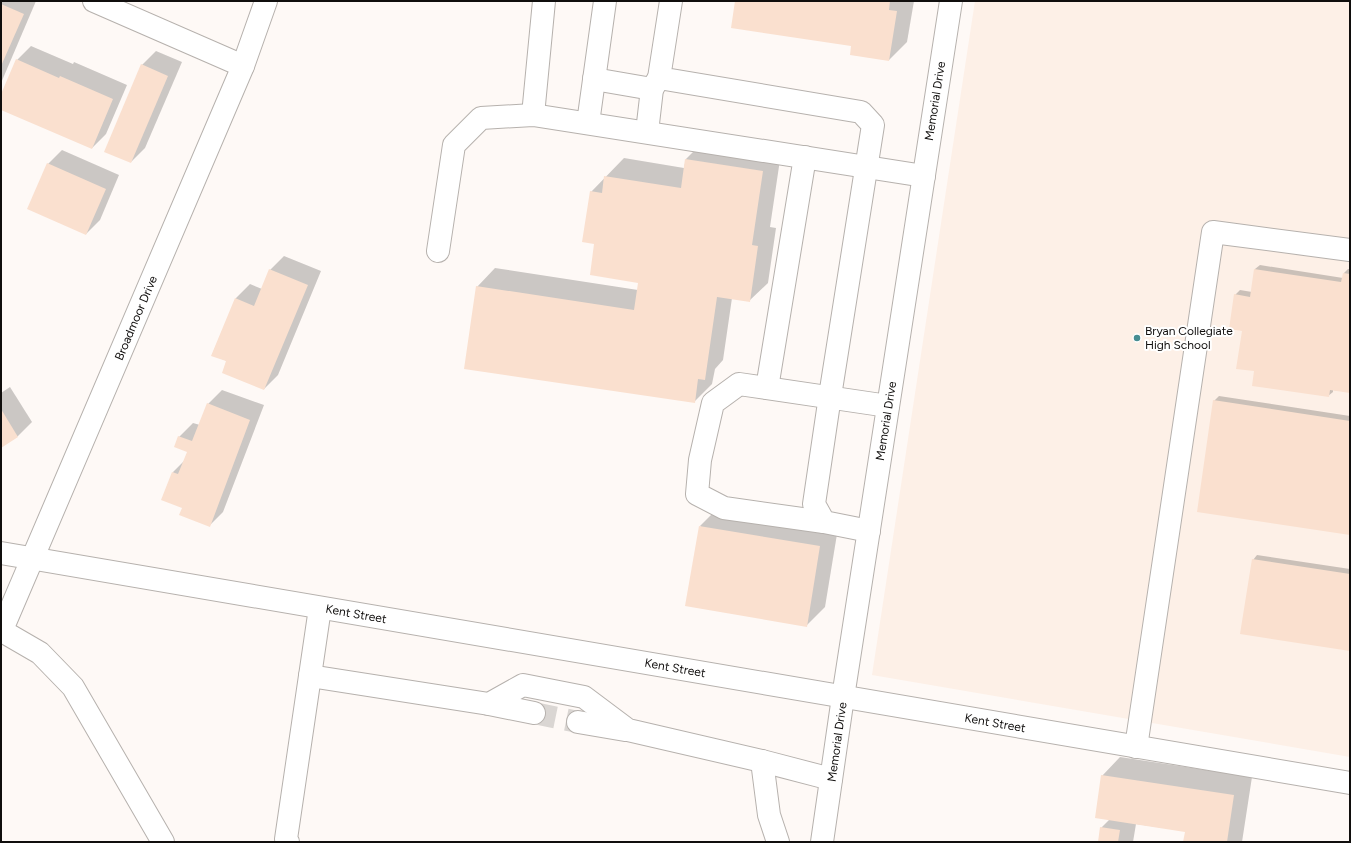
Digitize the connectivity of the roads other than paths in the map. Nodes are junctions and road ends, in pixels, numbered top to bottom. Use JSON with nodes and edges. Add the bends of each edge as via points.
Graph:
{"nodes":[{"id":1,"x":94,"y":1,"type":"edge"},
{"id":2,"x":266,"y":1,"type":"edge"},
{"id":3,"x":544,"y":1,"type":"edge"},
{"id":4,"x":605,"y":1,"type":"edge"},
{"id":5,"x":671,"y":1,"type":"edge"},
{"id":6,"x":951,"y":1,"type":"edge"},
{"id":7,"x":243,"y":66,"type":"junction"},
{"id":8,"x":594,"y":80,"type":"junction"},
{"id":9,"x":655,"y":84,"type":"junction"},
{"id":10,"x":533,"y":115,"type":"junction"},
{"id":11,"x":588,"y":123,"type":"junction"},
{"id":12,"x":647,"y":132,"type":"junction"},
{"id":13,"x":805,"y":157,"type":"junction"},
{"id":14,"x":867,"y":167,"type":"junction"},
{"id":15,"x":924,"y":176,"type":"junction"},
{"id":16,"x":1350,"y":250,"type":"edge"},
{"id":17,"x":438,"y":251,"type":"dead end"},
{"id":18,"x":767,"y":388,"type":"junction"},
{"id":19,"x":830,"y":396,"type":"junction"},
{"id":20,"x":888,"y":406,"type":"junction"},
{"id":21,"x":824,"y":522,"type":"junction"},
{"id":22,"x":869,"y":531,"type":"junction"},
{"id":23,"x":1,"y":553,"type":"edge"},
{"id":24,"x":33,"y":559,"type":"junction"},
{"id":25,"x":320,"y":608,"type":"junction"},
{"id":26,"x":1,"y":631,"type":"edge"},
{"id":27,"x":310,"y":676,"type":"junction"},
{"id":28,"x":843,"y":697,"type":"junction"},
{"id":29,"x":489,"y":704,"type":"junction"},
{"id":30,"x":534,"y":713,"type":"tunnel mouth"},
{"id":31,"x":578,"y":722,"type":"tunnel mouth"},
{"id":32,"x":628,"y":730,"type":"junction"},
{"id":33,"x":1136,"y":747,"type":"junction"},
{"id":34,"x":762,"y":761,"type":"junction"},
{"id":35,"x":831,"y":779,"type":"junction"},
{"id":36,"x":1350,"y":783,"type":"edge"},
{"id":37,"x":769,"y":815,"type":"junction"},
{"id":38,"x":163,"y":842,"type":"edge"},
{"id":39,"x":288,"y":842,"type":"edge"},
{"id":40,"x":760,"y":842,"type":"edge"},
{"id":41,"x":778,"y":842,"type":"edge"},
{"id":42,"x":822,"y":842,"type":"edge"}],
"edges":[{"from":1,"to":7,"type":"street"},
{"from":2,"to":7,"type":"street","name":"Broadmoor Drive"},
{"from":3,"to":10,"type":"street"},
{"from":4,"to":8,"type":"street"},
{"from":5,"to":9,"type":"street"},
{"from":6,"to":15,"type":"street","name":"Memorial Drive"},
{"from":7,"to":24,"type":"street","name":"Broadmoor Drive"},
{"from":8,"to":9,"type":"street"},
{"from":8,"to":11,"type":"street"},
{"from":9,"to":12,"type":"street"},
{"from":9,"to":14,"type":"street","via":[[862,112],[873,125]]},
{"from":10,"to":11,"type":"street"},
{"from":10,"to":17,"type":"street","via":[[481,118],[454,145]]},
{"from":11,"to":12,"type":"street"},
{"from":12,"to":13,"type":"street"},
{"from":13,"to":14,"type":"street"},
{"from":13,"to":18,"type":"street"},
{"from":14,"to":15,"type":"street"},
{"from":14,"to":19,"type":"street"},
{"from":15,"to":20,"type":"street","name":"Memorial Drive"},
{"from":16,"to":33,"type":"street","via":[[1213,232]]},
{"from":18,"to":19,"type":"street"},
{"from":18,"to":21,"type":"street","via":[[739,384],[713,403],[700,460],[697,494],[724,508]]},
{"from":19,"to":20,"type":"street"},
{"from":19,"to":21,"type":"street","via":[[814,504]]},
{"from":20,"to":22,"type":"street","name":"Memorial Drive"},
{"from":21,"to":22,"type":"street"},
{"from":22,"to":28,"type":"street","name":"Memorial Drive"},
{"from":23,"to":24,"type":"street","name":"Kent Street"},
{"from":24,"to":25,"type":"street","name":"Kent Street"},
{"from":24,"to":26,"type":"street","name":"Broadmoor Drive"},
{"from":25,"to":27,"type":"street"},
{"from":25,"to":28,"type":"street","name":"Kent Street"},
{"from":26,"to":38,"type":"street","via":[[40,653],[72,687]]},
{"from":27,"to":29,"type":"street"},
{"from":27,"to":39,"type":"street","via":[[286,839]]},
{"from":28,"to":33,"type":"street","name":"Kent Street"},
{"from":28,"to":35,"type":"street","name":"Memorial Drive"},
{"from":29,"to":30,"type":"street"},
{"from":29,"to":32,"type":"street","via":[[523,685],[584,697]]},
{"from":31,"to":32,"type":"street"},
{"from":32,"to":34,"type":"street"},
{"from":33,"to":36,"type":"street","name":"Kent Street"},
{"from":34,"to":35,"type":"street"},
{"from":34,"to":37,"type":"street"},
{"from":35,"to":42,"type":"street","name":"Memorial Drive"},
{"from":37,"to":40,"type":"street"},
{"from":37,"to":41,"type":"street"}]}
